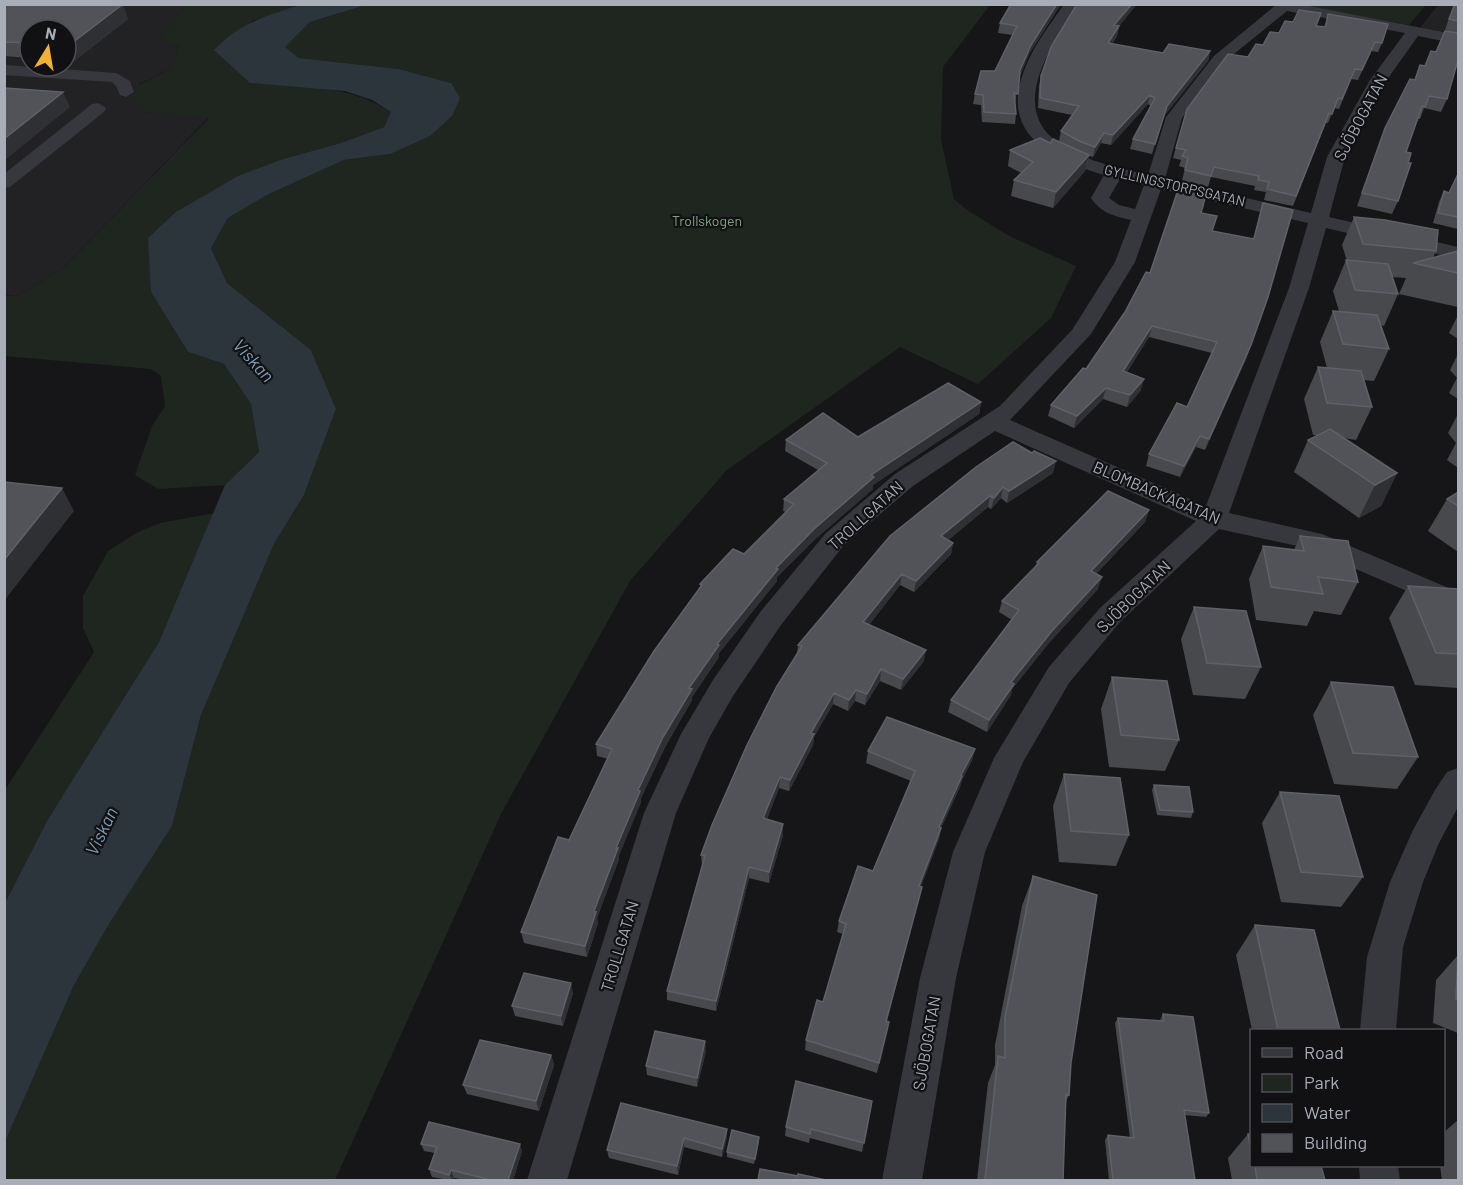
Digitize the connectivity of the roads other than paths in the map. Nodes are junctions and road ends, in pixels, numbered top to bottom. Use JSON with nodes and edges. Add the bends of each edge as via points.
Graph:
{"nodes":[{"id":1,"x":1071,"y":4,"type":"edge"},
{"id":2,"x":1414,"y":30,"type":"junction"},
{"id":3,"x":1458,"y":39,"type":"edge"},
{"id":4,"x":4,"y":70,"type":"edge"},
{"id":5,"x":126,"y":92,"type":"dead end"},
{"id":6,"x":98,"y":108,"type":"dead end"},
{"id":7,"x":1115,"y":172,"type":"junction"},
{"id":8,"x":1155,"y":180,"type":"junction"},
{"id":9,"x":4,"y":183,"type":"edge"},
{"id":10,"x":1141,"y":216,"type":"junction"},
{"id":11,"x":1318,"y":219,"type":"junction"},
{"id":12,"x":1458,"y":253,"type":"edge"},
{"id":13,"x":993,"y":421,"type":"junction"},
{"id":14,"x":1214,"y":519,"type":"junction"},
{"id":15,"x":1458,"y":603,"type":"edge"},
{"id":16,"x":1458,"y":782,"type":"edge"},
{"id":17,"x":1378,"y":1029,"type":"edge"},
{"id":18,"x":547,"y":1180,"type":"edge"},
{"id":19,"x":902,"y":1180,"type":"edge"}],
"edges":[{"from":1,"to":7,"type":"street","name":"GYLLINGSTORPSGATAN","via":[[1035,64],[1025,106],[1028,120],[1041,137],[1065,153]]},
{"from":2,"to":3,"type":"street"},
{"from":2,"to":8,"type":"street","name":"TROLLGATAN","via":[[1284,6],[1219,59],[1174,117]]},
{"from":2,"to":11,"type":"street","name":"SJÖBOGATAN","via":[[1378,80],[1336,157]]},
{"from":4,"to":5,"type":"street","via":[[116,78],[124,84]]},
{"from":6,"to":9,"type":"street"},
{"from":7,"to":8,"type":"street","name":"GYLLINGSTORPSGATAN"},
{"from":7,"to":10,"type":"street","via":[[1100,198],[1103,204]]},
{"from":8,"to":10,"type":"street","name":"TROLLGATAN"},
{"from":8,"to":11,"type":"street","name":"GYLLINGSTORPSGATAN"},
{"from":10,"to":13,"type":"street","name":"TROLLGATAN","via":[[1125,262],[1080,334],[1008,411]]},
{"from":11,"to":12,"type":"street","name":"GYLLINGSTORPSGATAN"},
{"from":11,"to":14,"type":"street","name":"SJÖBOGATAN","via":[[1299,288]]},
{"from":13,"to":14,"type":"street","name":"BLOMBACKAGATAN"},
{"from":13,"to":18,"type":"street","name":"TROLLGATAN","via":[[904,480],[835,539],[771,618],[723,688],[660,813]]},
{"from":14,"to":15,"type":"street","name":"BLOMBACKAGATAN","via":[[1313,540]]},
{"from":14,"to":19,"type":"street","name":"SJÖBOGATAN","via":[[1103,623],[1059,675],[1010,758],[969,852],[938,978]]},
{"from":16,"to":17,"type":"street","via":[[1406,882],[1386,949]]}]}
